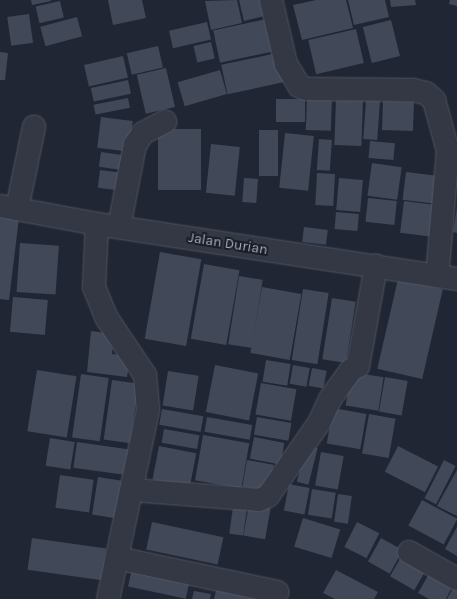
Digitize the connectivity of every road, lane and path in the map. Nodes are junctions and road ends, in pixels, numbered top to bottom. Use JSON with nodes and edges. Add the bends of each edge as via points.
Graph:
{"nodes":[{"id":1,"x":271,"y":0,"type":"edge"},
{"id":2,"x":165,"y":122,"type":"dead end"},
{"id":3,"x":34,"y":127,"type":"dead end"},
{"id":4,"x":9,"y":208,"type":"edge"},
{"id":5,"x":97,"y":224,"type":"junction"},
{"id":6,"x":119,"y":227,"type":"junction"},
{"id":7,"x":376,"y":266,"type":"junction"},
{"id":8,"x":447,"y":277,"type":"edge"},
{"id":9,"x":133,"y":490,"type":"junction"},
{"id":10,"x":409,"y":552,"type":"dead end"},
{"id":11,"x":117,"y":558,"type":"junction"},
{"id":12,"x":457,"y":579,"type":"edge"},
{"id":13,"x":277,"y":592,"type":"dead end"},
{"id":14,"x":108,"y":599,"type":"edge"}],
"edges":[{"from":1,"to":8,"type":"street","via":[[286,64],[299,86],[307,89],[413,90],[426,93],[434,100],[448,151]]},
{"from":2,"to":6,"type":"street","via":[[143,133],[135,145]]},
{"from":3,"to":4,"type":"street"},
{"from":4,"to":5,"type":"street","name":"Jalan Durian"},
{"from":5,"to":6,"type":"street","name":"Jalan Durian"},
{"from":5,"to":9,"type":"street","via":[[94,287],[98,300],[113,330],[144,375],[148,410]]},
{"from":6,"to":7,"type":"street","name":"Jalan Durian"},
{"from":7,"to":8,"type":"street","name":"Jalan Durian"},
{"from":7,"to":9,"type":"street","via":[[358,366],[350,370],[330,399],[319,423],[268,496],[259,500]]},
{"from":9,"to":11,"type":"street"},
{"from":10,"to":12,"type":"street"},
{"from":11,"to":13,"type":"street"},
{"from":11,"to":14,"type":"street"}]}
